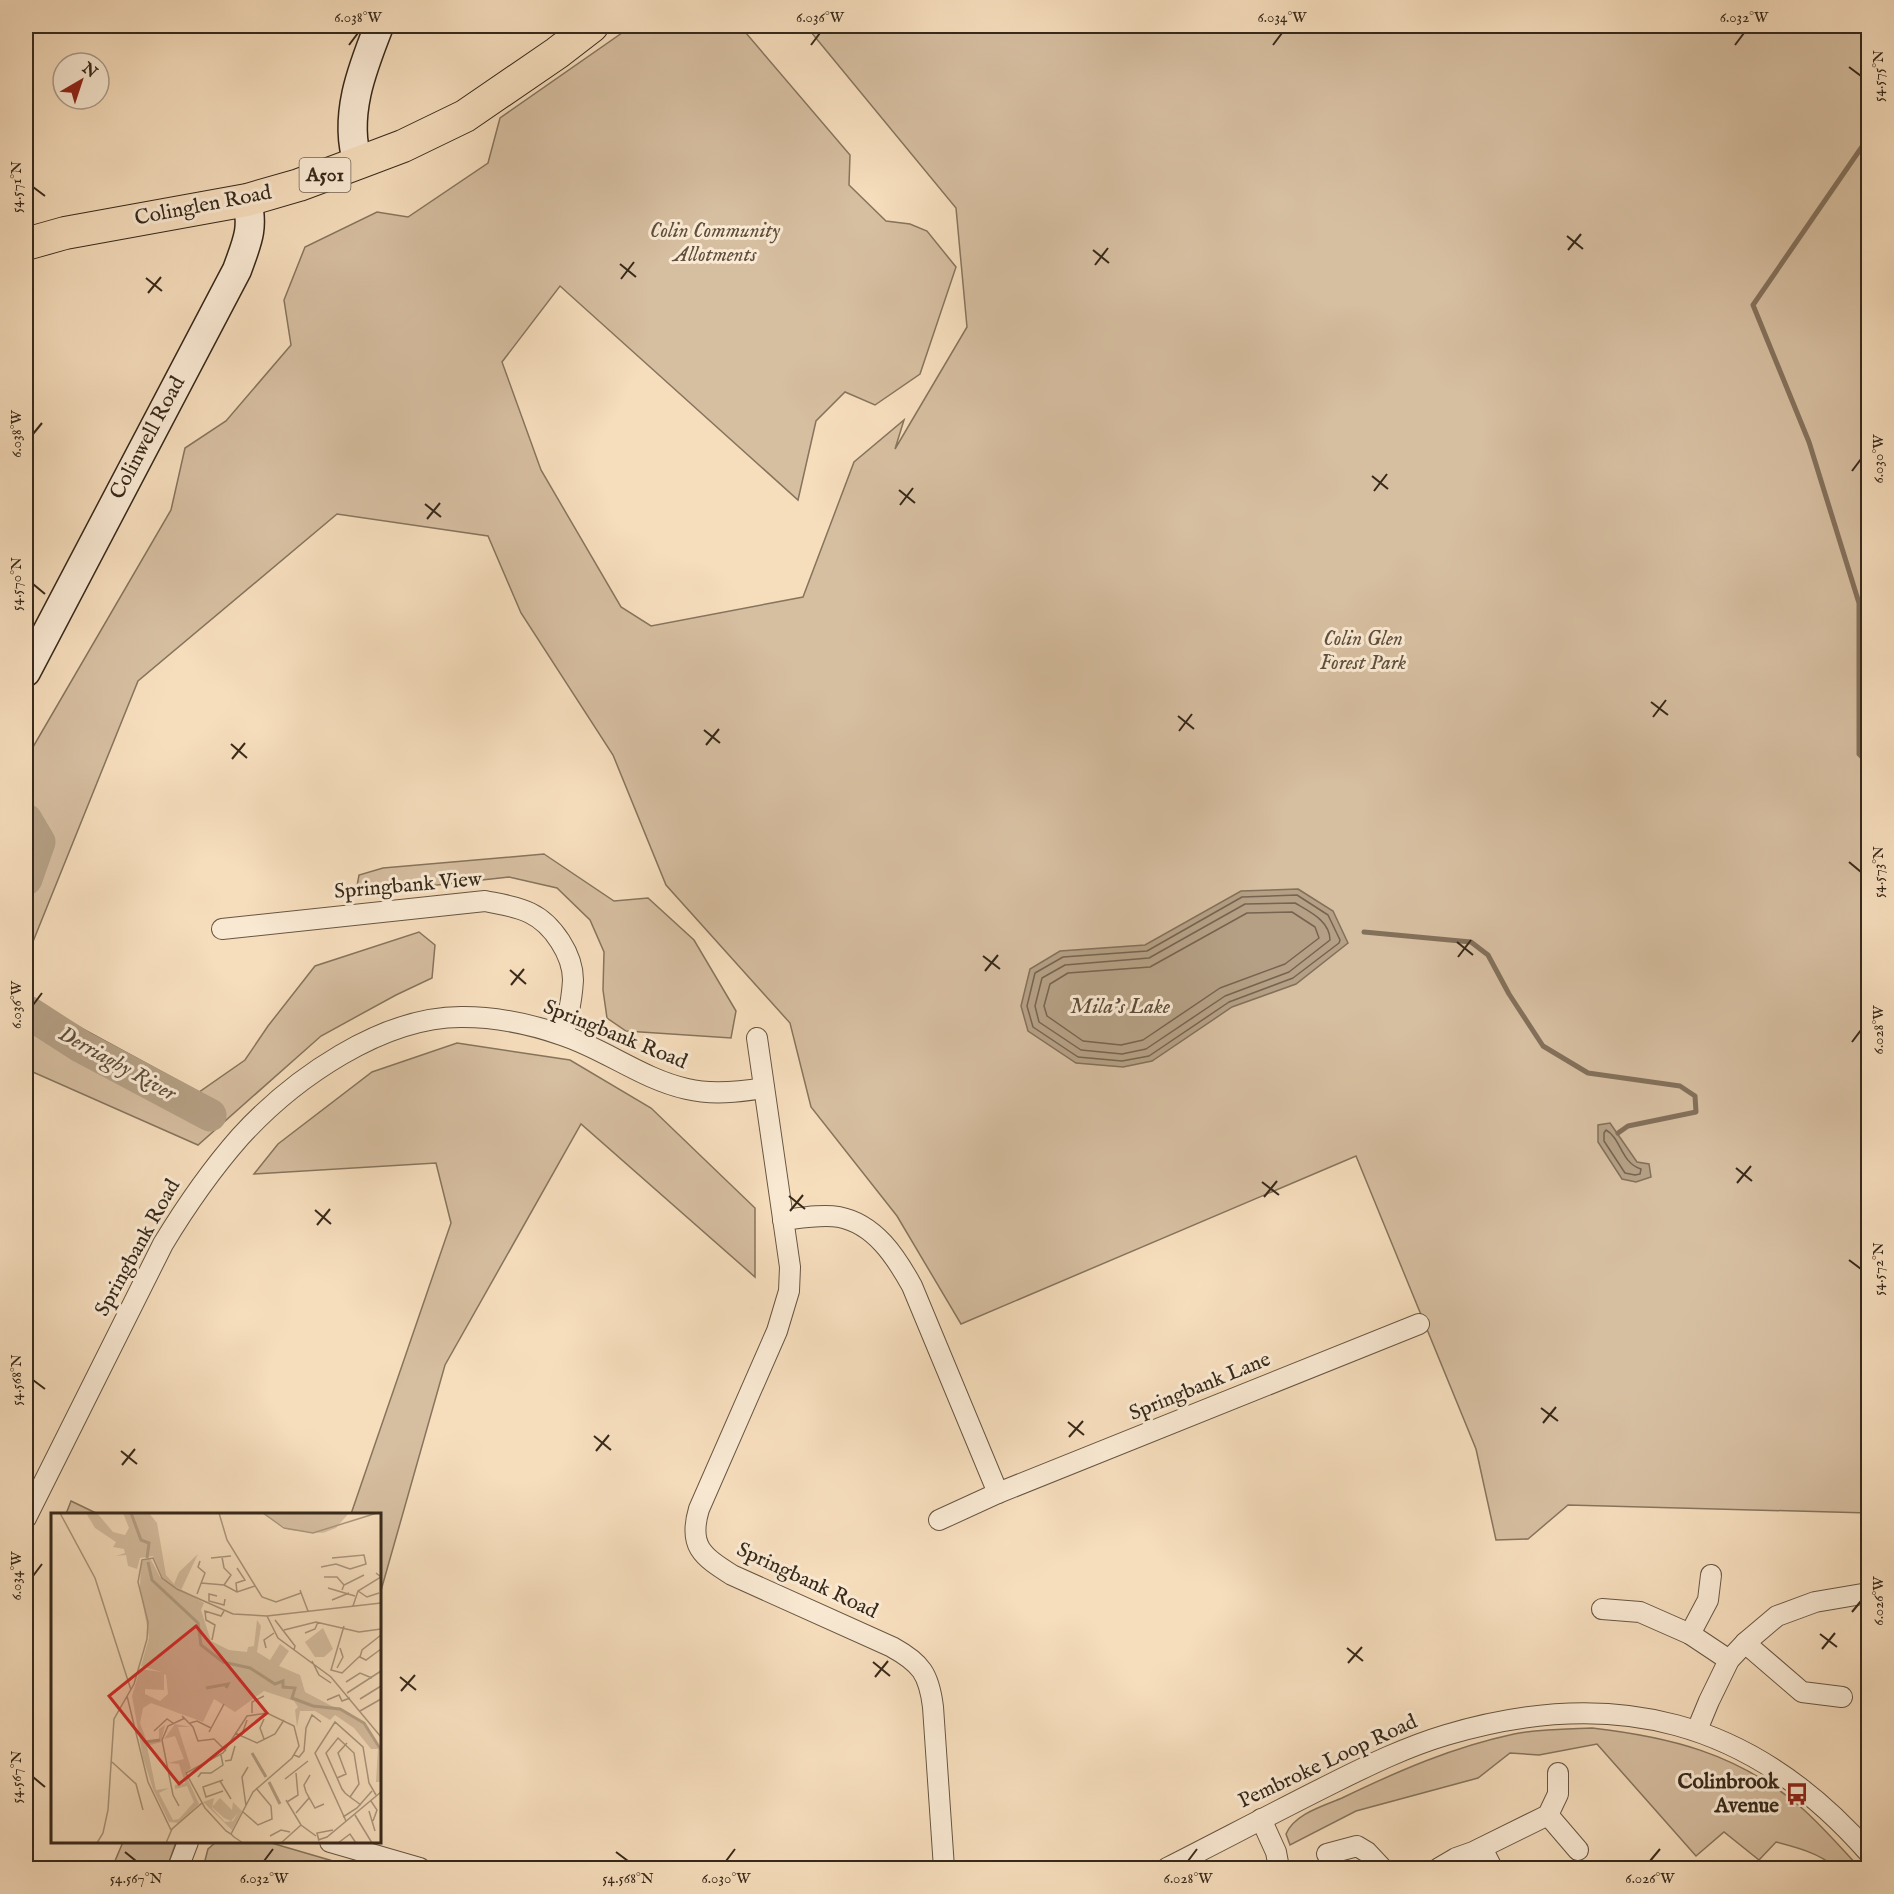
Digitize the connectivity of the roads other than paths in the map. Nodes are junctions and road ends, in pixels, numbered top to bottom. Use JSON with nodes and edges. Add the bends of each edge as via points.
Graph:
{"nodes":[{"id":1,"x":379,"y":26,"type":"edge"},
{"id":2,"x":592,"y":26,"type":"edge"},
{"id":3,"x":358,"y":164,"type":"junction"},
{"id":4,"x":247,"y":200,"type":"junction"},
{"id":5,"x":26,"y":244,"type":"edge"},
{"id":6,"x":26,"y":672,"type":"edge"},
{"id":7,"x":222,"y":929,"type":"dead end"},
{"id":8,"x":563,"y":1035,"type":"junction"},
{"id":9,"x":757,"y":1038,"type":"dead end"},
{"id":10,"x":764,"y":1088,"type":"junction"},
{"id":11,"x":783,"y":1220,"type":"junction"},
{"id":12,"x":1419,"y":1324,"type":"dead end"},
{"id":13,"x":998,"y":1493,"type":"junction"},
{"id":14,"x":26,"y":1518,"type":"edge"},
{"id":15,"x":939,"y":1521,"type":"dead end"},
{"id":16,"x":1711,"y":1575,"type":"dead end"},
{"id":17,"x":1869,"y":1593,"type":"edge"},
{"id":18,"x":1602,"y":1609,"type":"dead end"},
{"id":19,"x":1690,"y":1634,"type":"junction"},
{"id":20,"x":1745,"y":1643,"type":"junction"},
{"id":21,"x":1729,"y":1660,"type":"junction"},
{"id":22,"x":1842,"y":1697,"type":"dead end"},
{"id":23,"x":1697,"y":1731,"type":"junction"},
{"id":24,"x":1558,"y":1773,"type":"dead end"},
{"id":25,"x":1548,"y":1815,"type":"junction"},
{"id":26,"x":1261,"y":1818,"type":"junction"},
{"id":27,"x":188,"y":1843,"type":"edge"},
{"id":28,"x":333,"y":1843,"type":"edge"},
{"id":29,"x":1482,"y":1848,"type":"junction"},
{"id":30,"x":1578,"y":1850,"type":"dead end"},
{"id":31,"x":1869,"y":1852,"type":"edge"},
{"id":32,"x":1327,"y":1854,"type":"dead end"},
{"id":33,"x":178,"y":1869,"type":"edge"},
{"id":34,"x":420,"y":1869,"type":"edge"},
{"id":35,"x":944,"y":1869,"type":"edge"},
{"id":36,"x":1167,"y":1869,"type":"edge"},
{"id":37,"x":1279,"y":1869,"type":"edge"},
{"id":38,"x":1382,"y":1869,"type":"edge"},
{"id":39,"x":1439,"y":1869,"type":"edge"},
{"id":40,"x":1492,"y":1869,"type":"edge"}],
"edges":[{"from":1,"to":3,"type":"street","via":[[353,110],[352,140]]},
{"from":2,"to":3,"type":"main road","name":"Colinglen Road","number":"A501","via":[[465,116]]},
{"from":3,"to":4,"type":"main road","name":"Colinglen Road","number":"A501"},
{"from":4,"to":5,"type":"main road","name":"Colinglen Road","number":"A501"},
{"from":4,"to":6,"type":"street","name":"Colinwell Road","via":[[250,235],[237,270]]},
{"from":7,"to":8,"type":"street","name":"Springbank View","via":[[485,901],[518,908],[532,913],[555,934],[570,963],[573,979]]},
{"from":8,"to":10,"type":"street","name":"Springbank Road","via":[[687,1089],[727,1092]]},
{"from":8,"to":14,"type":"street","name":"Springbank Road","via":[[474,1017],[404,1026],[341,1056],[265,1113],[220,1161],[181,1215]]},
{"from":9,"to":10,"type":"street","name":"Springbank Road"},
{"from":10,"to":11,"type":"street","name":"Springbank Road"},
{"from":11,"to":13,"type":"street","via":[[838,1217],[856,1223],[873,1234],[898,1261]]},
{"from":11,"to":35,"type":"street","name":"Springbank Road","via":[[790,1267],[784,1310],[699,1509],[694,1536],[712,1563],[732,1575],[892,1647],[912,1658],[922,1670],[933,1707]]},
{"from":12,"to":13,"type":"street","name":"Springbank Lane"},
{"from":13,"to":15,"type":"street","name":"Springbank Lane"},
{"from":16,"to":19,"type":"street","via":[[1708,1600]]},
{"from":17,"to":20,"type":"street","via":[[1815,1602],[1777,1616]]},
{"from":18,"to":19,"type":"street","via":[[1640,1612]]},
{"from":19,"to":21,"type":"street"},
{"from":20,"to":21,"type":"street"},
{"from":20,"to":22,"type":"street","via":[[1802,1692]]},
{"from":21,"to":23,"type":"street"},
{"from":23,"to":26,"type":"street","name":"Pembroke Loop Road","via":[[1604,1713],[1506,1720],[1446,1735],[1385,1758]]},
{"from":23,"to":31,"type":"street","name":"Pembroke Loop Road","via":[[1753,1755],[1785,1775]]},
{"from":24,"to":25,"type":"street","via":[[1558,1794]]},
{"from":25,"to":29,"type":"street"},
{"from":25,"to":30,"type":"street"},
{"from":26,"to":36,"type":"street","name":"Pembroke Loop Road"},
{"from":26,"to":37,"type":"street"},
{"from":27,"to":33,"type":"street"},
{"from":28,"to":34,"type":"street"},
{"from":29,"to":39,"type":"street"},
{"from":29,"to":40,"type":"street"},
{"from":32,"to":38,"type":"street","via":[[1357,1846]]}]}
